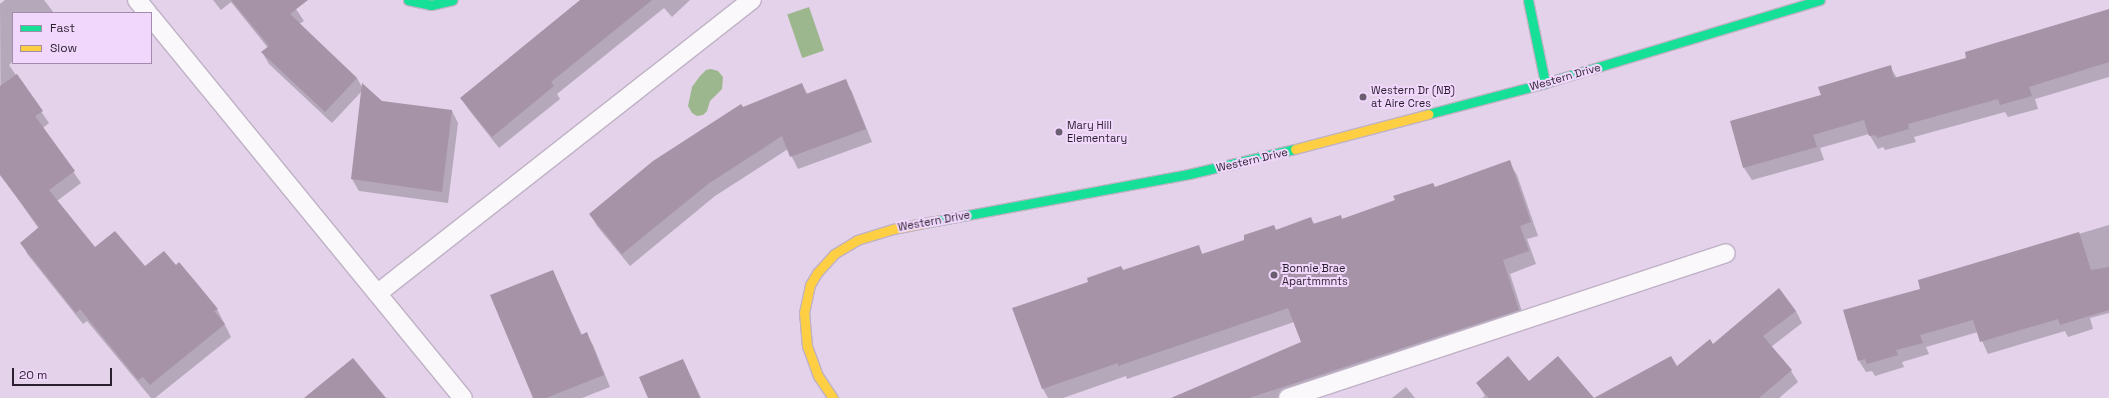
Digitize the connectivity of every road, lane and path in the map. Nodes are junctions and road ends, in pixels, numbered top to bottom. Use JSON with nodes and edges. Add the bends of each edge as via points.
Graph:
{"nodes":[{"id":1,"x":137,"y":0,"type":"edge"},
{"id":2,"x":408,"y":0,"type":"edge"},
{"id":3,"x":452,"y":0,"type":"edge"},
{"id":4,"x":752,"y":0,"type":"edge"},
{"id":5,"x":1528,"y":0,"type":"edge"},
{"id":6,"x":1820,"y":0,"type":"edge"},
{"id":7,"x":147,"y":12,"type":"edge"},
{"id":8,"x":152,"y":18,"type":"edge"},
{"id":9,"x":1545,"y":83,"type":"junction"},
{"id":10,"x":1726,"y":253,"type":"dead end"},
{"id":11,"x":378,"y":293,"type":"junction"},
{"id":12,"x":463,"y":398,"type":"edge"},
{"id":13,"x":833,"y":398,"type":"edge"},
{"id":14,"x":1288,"y":398,"type":"edge"}],
"edges":[{"from":1,"to":7,"type":"lane"},
{"from":2,"to":3,"type":"street","via":[[431,5]]},
{"from":4,"to":11,"type":"lane"},
{"from":5,"to":9,"type":"street"},
{"from":6,"to":9,"type":"street","name":"Western Drive"},
{"from":8,"to":11,"type":"lane"},
{"from":9,"to":13,"type":"street","name":"Western Drive","via":[[1265,157],[1189,174],[893,229],[857,240],[834,254],[817,273],[810,285],[804,313],[811,360]]},
{"from":10,"to":14,"type":"lane"},
{"from":11,"to":12,"type":"lane"}]}
